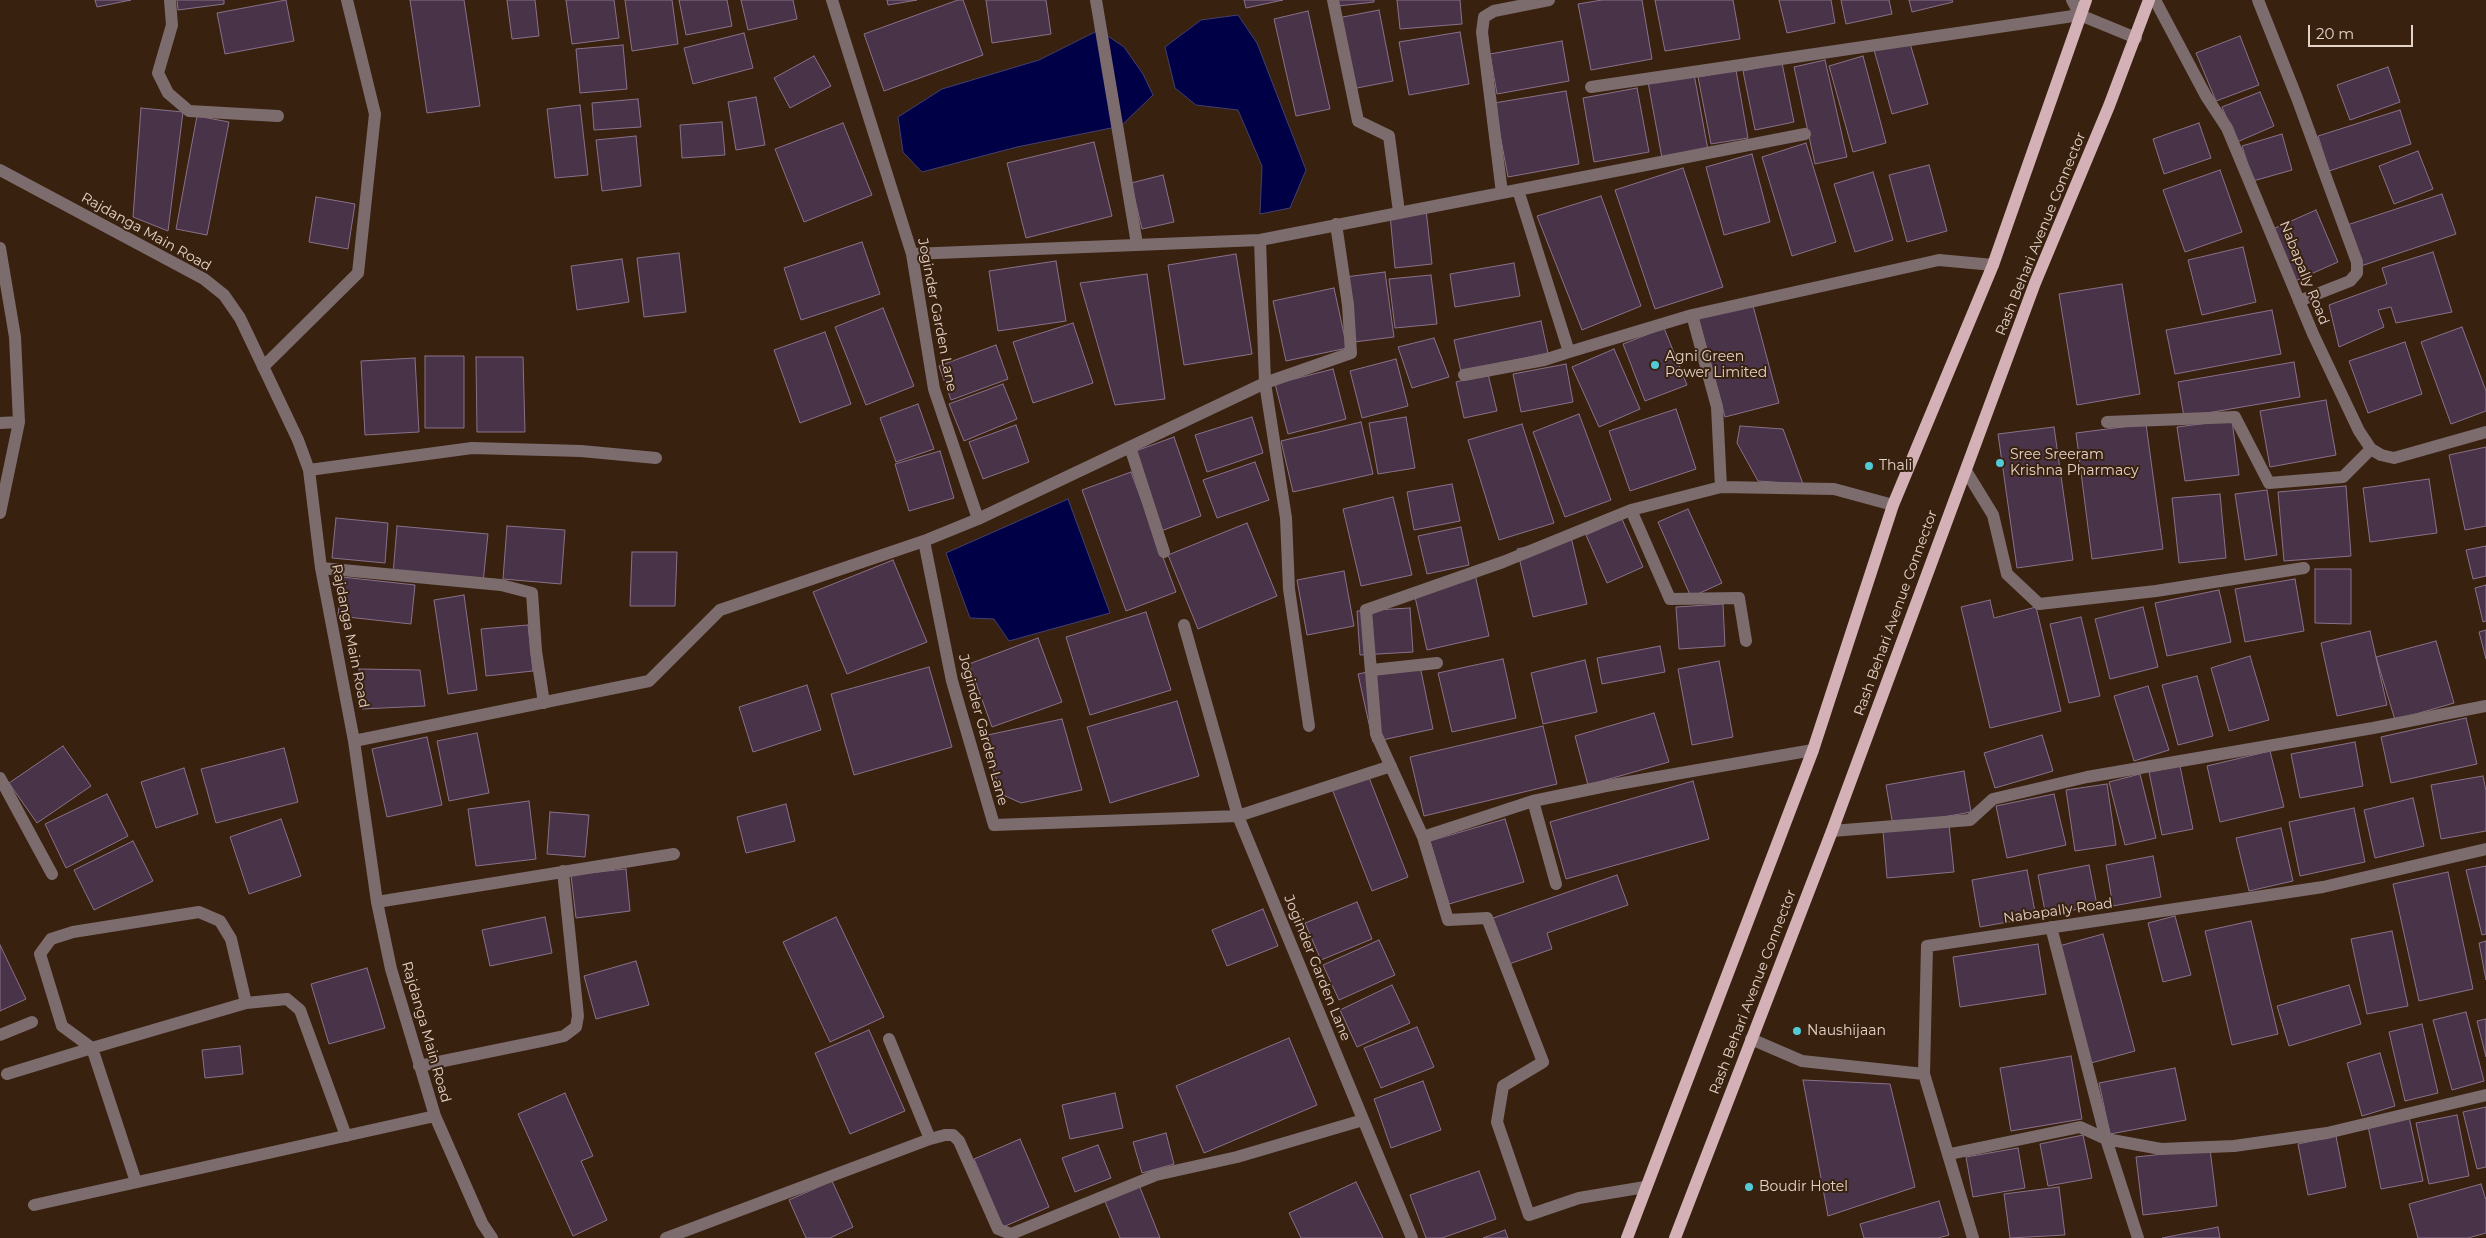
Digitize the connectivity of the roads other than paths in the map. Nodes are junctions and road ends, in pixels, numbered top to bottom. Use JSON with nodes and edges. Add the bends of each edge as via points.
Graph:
{"nodes":[{"id":1,"x":170,"y":0,"type":"edge"},
{"id":2,"x":347,"y":0,"type":"edge"},
{"id":3,"x":832,"y":0,"type":"edge"},
{"id":4,"x":1096,"y":0,"type":"edge"},
{"id":5,"x":1333,"y":0,"type":"edge"},
{"id":6,"x":1549,"y":0,"type":"edge"},
{"id":7,"x":2072,"y":0,"type":"edge"},
{"id":8,"x":2086,"y":0,"type":"edge"},
{"id":9,"x":2149,"y":0,"type":"edge"},
{"id":10,"x":2155,"y":0,"type":"edge"},
{"id":11,"x":2258,"y":0,"type":"edge"},
{"id":12,"x":2080,"y":15,"type":"junction"},
{"id":13,"x":2136,"y":38,"type":"junction"},
{"id":14,"x":1591,"y":87,"type":"dead end"},
{"id":15,"x":278,"y":116,"type":"dead end"},
{"id":16,"x":1805,"y":134,"type":"dead end"},
{"id":17,"x":0,"y":170,"type":"edge"},
{"id":18,"x":1518,"y":190,"type":"junction"},
{"id":19,"x":1502,"y":193,"type":"junction"},
{"id":20,"x":1398,"y":212,"type":"junction"},
{"id":21,"x":1336,"y":224,"type":"junction"},
{"id":22,"x":1260,"y":240,"type":"junction"},
{"id":23,"x":1136,"y":244,"type":"junction"},
{"id":24,"x":0,"y":248,"type":"edge"},
{"id":25,"x":912,"y":254,"type":"junction"},
{"id":26,"x":1994,"y":265,"type":"junction"},
{"id":27,"x":2299,"y":301,"type":"junction"},
{"id":28,"x":1692,"y":315,"type":"junction"},
{"id":29,"x":1568,"y":352,"type":"junction"},
{"id":30,"x":263,"y":367,"type":"junction"},
{"id":31,"x":1464,"y":375,"type":"dead end"},
{"id":32,"x":1265,"y":383,"type":"junction"},
{"id":33,"x":19,"y":422,"type":"junction"},
{"id":34,"x":2107,"y":422,"type":"dead end"},
{"id":35,"x":0,"y":423,"type":"edge"},
{"id":36,"x":2486,"y":432,"type":"edge"},
{"id":37,"x":1130,"y":447,"type":"junction"},
{"id":38,"x":2371,"y":449,"type":"junction"},
{"id":39,"x":656,"y":458,"type":"dead end"},
{"id":40,"x":309,"y":470,"type":"junction"},
{"id":41,"x":1966,"y":471,"type":"junction"},
{"id":42,"x":1721,"y":487,"type":"junction"},
{"id":43,"x":1893,"y":505,"type":"junction"},
{"id":44,"x":1631,"y":510,"type":"junction"},
{"id":45,"x":0,"y":513,"type":"edge"},
{"id":46,"x":978,"y":518,"type":"junction"},
{"id":47,"x":924,"y":540,"type":"junction"},
{"id":48,"x":1164,"y":552,"type":"dead end"},
{"id":49,"x":321,"y":568,"type":"junction"},
{"id":50,"x":2304,"y":568,"type":"dead end"},
{"id":51,"x":1184,"y":625,"type":"dead end"},
{"id":52,"x":1746,"y":641,"type":"dead end"},
{"id":53,"x":1437,"y":663,"type":"dead end"},
{"id":54,"x":1372,"y":670,"type":"junction"},
{"id":55,"x":544,"y":703,"type":"junction"},
{"id":56,"x":2486,"y":706,"type":"edge"},
{"id":57,"x":1309,"y":726,"type":"dead end"},
{"id":58,"x":354,"y":740,"type":"junction"},
{"id":59,"x":1813,"y":750,"type":"junction"},
{"id":60,"x":1391,"y":766,"type":"junction"},
{"id":61,"x":0,"y":778,"type":"edge"},
{"id":62,"x":1534,"y":801,"type":"junction"},
{"id":63,"x":1238,"y":816,"type":"junction"},
{"id":64,"x":1832,"y":832,"type":"junction"},
{"id":65,"x":1423,"y":837,"type":"junction"},
{"id":66,"x":2486,"y":849,"type":"edge"},
{"id":67,"x":674,"y":854,"type":"dead end"},
{"id":68,"x":563,"y":871,"type":"junction"},
{"id":69,"x":52,"y":874,"type":"dead end"},
{"id":70,"x":1556,"y":884,"type":"dead end"},
{"id":71,"x":377,"y":902,"type":"junction"},
{"id":72,"x":2051,"y":927,"type":"junction"},
{"id":73,"x":246,"y":1004,"type":"junction"},
{"id":74,"x":32,"y":1022,"type":"dead end"},
{"id":75,"x":0,"y":1035,"type":"edge"},
{"id":76,"x":889,"y":1039,"type":"dead end"},
{"id":77,"x":1751,"y":1039,"type":"junction"},
{"id":78,"x":92,"y":1048,"type":"junction"},
{"id":79,"x":419,"y":1066,"type":"junction"},
{"id":80,"x":7,"y":1074,"type":"dead end"},
{"id":81,"x":1924,"y":1074,"type":"junction"},
{"id":82,"x":2486,"y":1095,"type":"edge"},
{"id":83,"x":435,"y":1116,"type":"junction"},
{"id":84,"x":1363,"y":1120,"type":"junction"},
{"id":85,"x":346,"y":1136,"type":"junction"},
{"id":86,"x":930,"y":1139,"type":"junction"},
{"id":87,"x":2106,"y":1139,"type":"junction"},
{"id":88,"x":1950,"y":1154,"type":"junction"},
{"id":89,"x":136,"y":1182,"type":"junction"},
{"id":90,"x":1645,"y":1187,"type":"junction"},
{"id":91,"x":34,"y":1205,"type":"dead end"},
{"id":92,"x":492,"y":1238,"type":"edge"},
{"id":93,"x":666,"y":1238,"type":"edge"},
{"id":94,"x":1412,"y":1238,"type":"edge"},
{"id":95,"x":1627,"y":1238,"type":"edge"},
{"id":96,"x":1675,"y":1238,"type":"edge"},
{"id":97,"x":1973,"y":1238,"type":"edge"},
{"id":98,"x":2139,"y":1238,"type":"edge"}],
"edges":[{"from":1,"to":15,"type":"street","via":[[172,25],[158,73],[168,93],[189,111]]},
{"from":2,"to":30,"type":"street","via":[[375,114],[358,273]]},
{"from":3,"to":25,"type":"street","name":"Joginder Garden Lane"},
{"from":4,"to":23,"type":"street"},
{"from":5,"to":20,"type":"street","via":[[1358,121],[1389,136]]},
{"from":6,"to":19,"type":"street","via":[[1494,10],[1484,17],[1482,32]]},
{"from":7,"to":12,"type":"street"},
{"from":8,"to":12,"type":"main road"},
{"from":9,"to":13,"type":"main road","name":"Rash Behari Avenue Connector"},
{"from":10,"to":27,"type":"street","name":"Nabapally Road","via":[[2206,96],[2227,128]]},
{"from":11,"to":27,"type":"street","via":[[2356,262],[2357,273],[2350,281]]},
{"from":12,"to":13,"type":"street"},
{"from":12,"to":14,"type":"street"},
{"from":12,"to":26,"type":"main road"},
{"from":13,"to":41,"type":"main road","name":"Rash Behari Avenue Connector","via":[[2035,283]]},
{"from":16,"to":18,"type":"street"},
{"from":17,"to":30,"type":"street","name":"Rajdanga Main Road","via":[[204,278],[224,295],[240,318]]},
{"from":18,"to":19,"type":"street"},
{"from":18,"to":29,"type":"street"},
{"from":19,"to":20,"type":"street"},
{"from":20,"to":21,"type":"street"},
{"from":21,"to":22,"type":"street"},
{"from":21,"to":32,"type":"street","via":[[1348,305],[1351,354]]},
{"from":22,"to":23,"type":"street"},
{"from":22,"to":32,"type":"street"},
{"from":23,"to":25,"type":"street"},
{"from":24,"to":33,"type":"street","via":[[15,337]]},
{"from":25,"to":46,"type":"street","name":"Joginder Garden Lane","via":[[934,389]]},
{"from":26,"to":28,"type":"street","via":[[1939,260]]},
{"from":26,"to":43,"type":"main road"},
{"from":27,"to":38,"type":"street","name":"Nabapally Road","via":[[2359,431]]},
{"from":28,"to":29,"type":"street"},
{"from":28,"to":42,"type":"street","via":[[1717,407]]},
{"from":29,"to":31,"type":"street","via":[[1544,360]]},
{"from":30,"to":40,"type":"street","name":"Rajdanga Main Road"},
{"from":32,"to":37,"type":"street"},
{"from":32,"to":57,"type":"street","via":[[1286,518],[1289,589]]},
{"from":33,"to":35,"type":"street"},
{"from":33,"to":45,"type":"street"},
{"from":34,"to":38,"type":"street","via":[[2234,417],[2269,483],[2343,477]]},
{"from":36,"to":38,"type":"street","via":[[2394,458]]},
{"from":37,"to":46,"type":"street"},
{"from":37,"to":48,"type":"street"},
{"from":39,"to":40,"type":"street","via":[[581,451],[472,448]]},
{"from":40,"to":49,"type":"street","name":"Rajdanga Main Road"},
{"from":41,"to":50,"type":"street","via":[[1993,515],[2007,574],[2040,604],[2156,591]]},
{"from":41,"to":64,"type":"main road","name":"Rash Behari Avenue Connector"},
{"from":42,"to":43,"type":"street","via":[[1834,489]]},
{"from":42,"to":44,"type":"street"},
{"from":43,"to":59,"type":"main road"},
{"from":44,"to":52,"type":"street","via":[[1670,599],[1739,598]]},
{"from":44,"to":54,"type":"street","via":[[1503,562],[1366,610]]},
{"from":46,"to":47,"type":"street"},
{"from":47,"to":55,"type":"street","via":[[720,610],[648,680]]},
{"from":47,"to":63,"type":"street","name":"Joginder Garden Lane","via":[[952,681],[994,825]]},
{"from":49,"to":55,"type":"street","via":[[501,585],[532,593]]},
{"from":49,"to":58,"type":"street","name":"Rajdanga Main Road"},
{"from":51,"to":63,"type":"street"},
{"from":53,"to":54,"type":"street"},
{"from":54,"to":60,"type":"street","via":[[1376,734]]},
{"from":55,"to":58,"type":"street"},
{"from":56,"to":64,"type":"street","via":[[2087,777],[1993,799],[1970,820]]},
{"from":58,"to":71,"type":"street","name":"Rajdanga Main Road"},
{"from":59,"to":62,"type":"street"},
{"from":59,"to":90,"type":"main road"},
{"from":60,"to":63,"type":"street"},
{"from":60,"to":65,"type":"street"},
{"from":61,"to":69,"type":"street"},
{"from":62,"to":65,"type":"street"},
{"from":62,"to":70,"type":"street"},
{"from":63,"to":84,"type":"street","name":"Joginder Garden Lane"},
{"from":64,"to":77,"type":"main road","name":"Rash Behari Avenue Connector"},
{"from":65,"to":90,"type":"street","via":[[1448,920],[1487,918],[1543,1062],[1503,1086],[1497,1122],[1528,1215],[1579,1198]]},
{"from":66,"to":72,"type":"street","name":"Nabapally Road","via":[[2324,887]]},
{"from":67,"to":68,"type":"street"},
{"from":68,"to":71,"type":"street"},
{"from":68,"to":79,"type":"street","via":[[578,1016],[576,1027],[564,1036]]},
{"from":71,"to":79,"type":"street","name":"Rajdanga Main Road","via":[[391,969]]},
{"from":72,"to":81,"type":"street","name":"Nabapally Road","via":[[1927,946]]},
{"from":72,"to":87,"type":"street"},
{"from":73,"to":78,"type":"street"},
{"from":73,"to":78,"type":"street","via":[[231,939],[220,921],[199,912],[73,932],[51,939],[40,954],[62,1026]]},
{"from":73,"to":85,"type":"street","via":[[288,999],[300,1010]]},
{"from":74,"to":75,"type":"street"},
{"from":76,"to":86,"type":"street"},
{"from":77,"to":81,"type":"street","via":[[1802,1061]]},
{"from":77,"to":96,"type":"main road","name":"Rash Behari Avenue Connector"},
{"from":78,"to":80,"type":"street"},
{"from":78,"to":89,"type":"street"},
{"from":79,"to":83,"type":"street","name":"Rajdanga Main Road"},
{"from":81,"to":88,"type":"street","name":"Nabapally Road"},
{"from":82,"to":87,"type":"street","via":[[2327,1133],[2234,1146],[2160,1149]]},
{"from":83,"to":85,"type":"street"},
{"from":83,"to":92,"type":"street","name":"Rajdanga Main Road"},
{"from":84,"to":86,"type":"street","via":[[1237,1157],[1156,1176],[1011,1234],[998,1229],[958,1140],[953,1135]]},
{"from":84,"to":94,"type":"street","name":"Joginder Garden Lane"},
{"from":85,"to":89,"type":"street"},
{"from":86,"to":93,"type":"street"},
{"from":87,"to":88,"type":"street","via":[[2080,1127]]},
{"from":87,"to":98,"type":"street"},
{"from":88,"to":97,"type":"street","name":"Nabapally Road"},
{"from":89,"to":91,"type":"street"},
{"from":90,"to":95,"type":"main road"}]}
